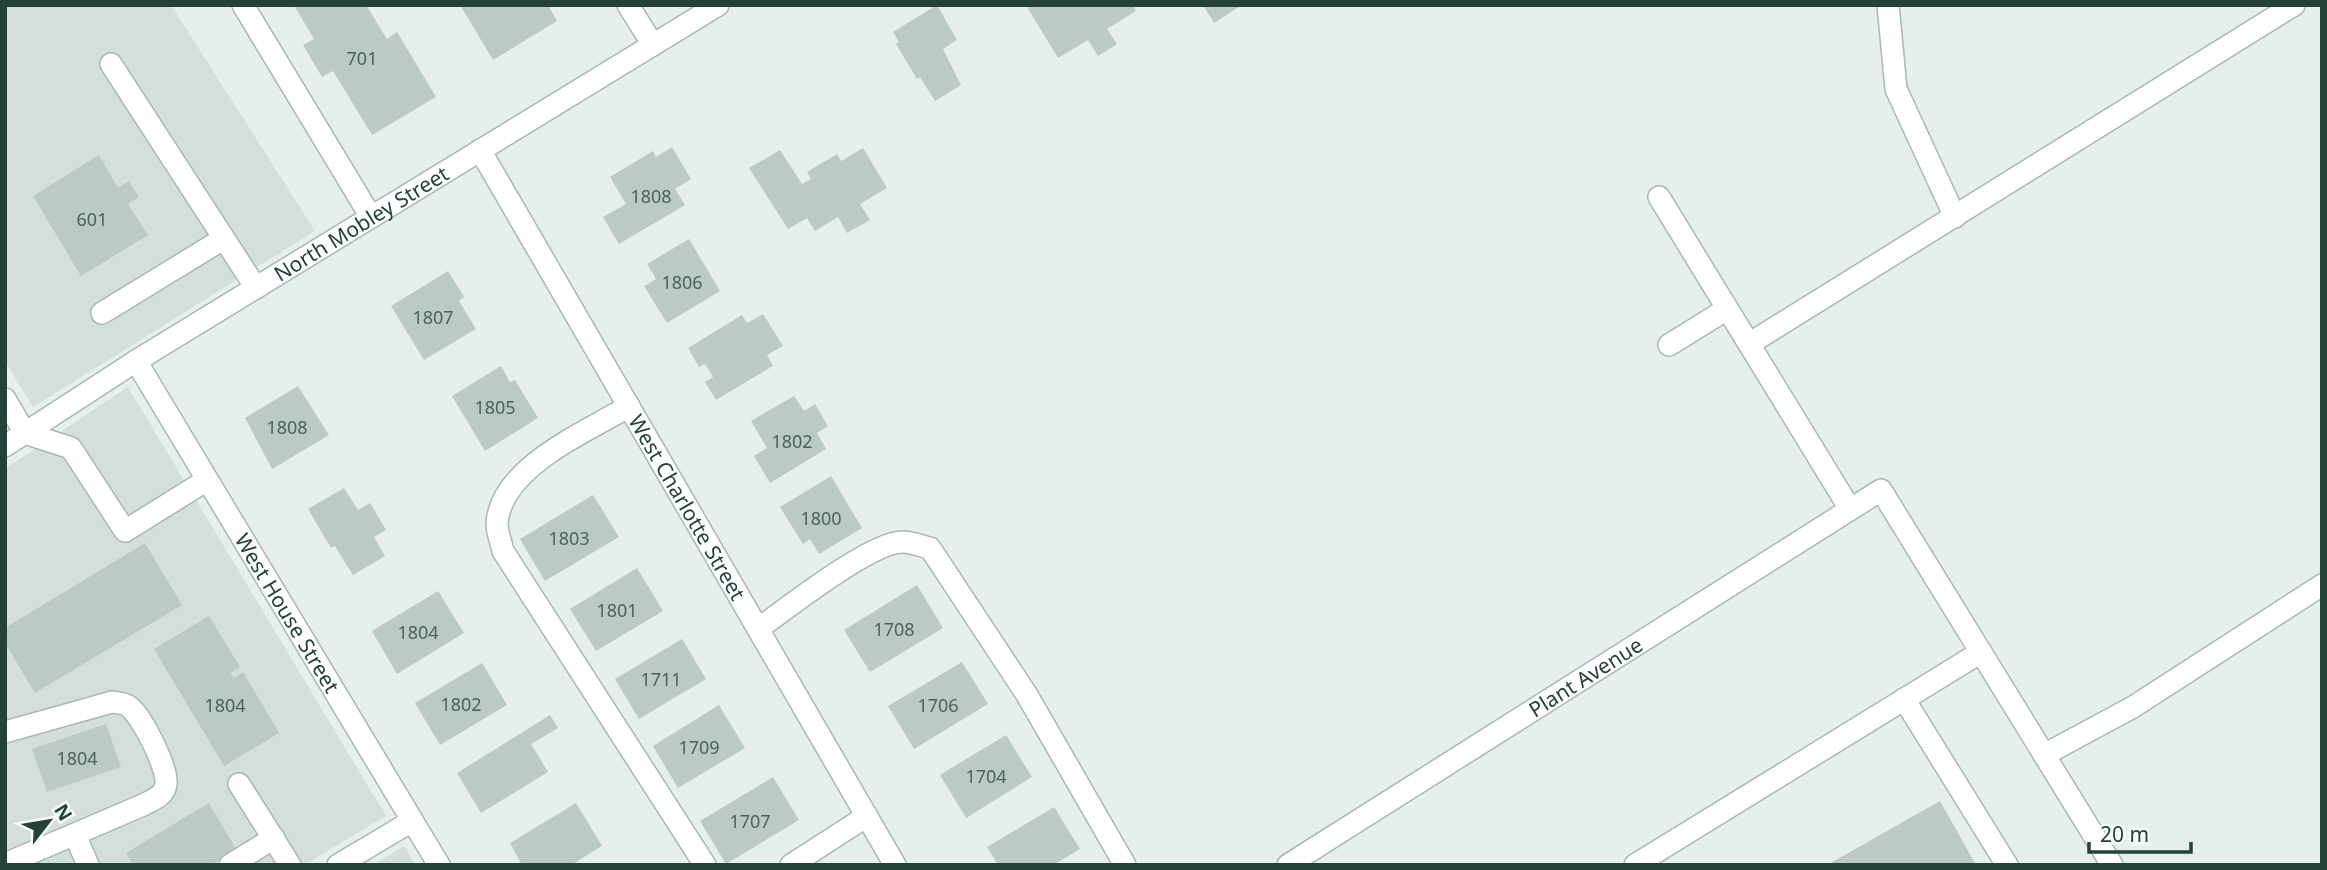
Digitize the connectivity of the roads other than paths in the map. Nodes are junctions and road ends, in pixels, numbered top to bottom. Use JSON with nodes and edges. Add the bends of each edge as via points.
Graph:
{"nodes":[{"id":1,"x":243,"y":5,"type":"edge"},
{"id":2,"x":628,"y":5,"type":"edge"},
{"id":3,"x":718,"y":5,"type":"edge"},
{"id":4,"x":1888,"y":5,"type":"edge"},
{"id":5,"x":2294,"y":5,"type":"edge"},
{"id":6,"x":653,"y":45,"type":"junction"},
{"id":7,"x":111,"y":64,"type":"dead end"},
{"id":8,"x":480,"y":150,"type":"junction"},
{"id":9,"x":1659,"y":197,"type":"dead end"},
{"id":10,"x":371,"y":217,"type":"junction"},
{"id":11,"x":1955,"y":217,"type":"junction"},
{"id":12,"x":223,"y":239,"type":"junction"},
{"id":13,"x":256,"y":288,"type":"junction"},
{"id":14,"x":1727,"y":309,"type":"junction"},
{"id":15,"x":102,"y":313,"type":"dead end"},
{"id":16,"x":1749,"y":344,"type":"junction"},
{"id":17,"x":1669,"y":345,"type":"dead end"},
{"id":18,"x":136,"y":361,"type":"junction"},
{"id":19,"x":5,"y":400,"type":"edge"},
{"id":20,"x":629,"y":407,"type":"junction"},
{"id":21,"x":25,"y":433,"type":"junction"},
{"id":22,"x":5,"y":446,"type":"edge"},
{"id":23,"x":207,"y":480,"type":"junction"},
{"id":24,"x":1850,"y":509,"type":"junction"},
{"id":25,"x":2322,"y":584,"type":"edge"},
{"id":26,"x":758,"y":629,"type":"junction"},
{"id":27,"x":1981,"y":652,"type":"junction"},
{"id":28,"x":1904,"y":699,"type":"junction"},
{"id":29,"x":5,"y":732,"type":"edge"},
{"id":30,"x":2044,"y":755,"type":"junction"},
{"id":31,"x":239,"y":784,"type":"dead end"},
{"id":32,"x":867,"y":816,"type":"junction"},
{"id":33,"x":412,"y":821,"type":"junction"},
{"id":34,"x":75,"y":835,"type":"junction"},
{"id":35,"x":274,"y":838,"type":"junction"},
{"id":36,"x":1659,"y":859,"type":"edge"},
{"id":37,"x":5,"y":864,"type":"edge"},
{"id":38,"x":88,"y":865,"type":"edge"},
{"id":39,"x":230,"y":865,"type":"edge"},
{"id":40,"x":290,"y":865,"type":"edge"},
{"id":41,"x":338,"y":865,"type":"edge"},
{"id":42,"x":439,"y":865,"type":"edge"},
{"id":43,"x":705,"y":865,"type":"edge"},
{"id":44,"x":791,"y":865,"type":"edge"},
{"id":45,"x":895,"y":865,"type":"edge"},
{"id":46,"x":1125,"y":865,"type":"edge"},
{"id":47,"x":1288,"y":865,"type":"edge"},
{"id":48,"x":1635,"y":865,"type":"edge"},
{"id":49,"x":2007,"y":865,"type":"edge"},
{"id":50,"x":2112,"y":865,"type":"edge"}],
"edges":[{"from":1,"to":10,"type":"street"},
{"from":2,"to":6,"type":"street"},
{"from":3,"to":6,"type":"street","name":"North Mobley Street"},
{"from":4,"to":11,"type":"street","via":[[1896,89]]},
{"from":5,"to":11,"type":"street"},
{"from":6,"to":8,"type":"street","name":"North Mobley Street"},
{"from":7,"to":12,"type":"street"},
{"from":8,"to":10,"type":"street","name":"North Mobley Street"},
{"from":8,"to":20,"type":"street","name":"West Charlotte Street"},
{"from":9,"to":14,"type":"street"},
{"from":10,"to":13,"type":"street","name":"North Mobley Street"},
{"from":11,"to":16,"type":"street"},
{"from":12,"to":13,"type":"street"},
{"from":12,"to":15,"type":"street"},
{"from":13,"to":18,"type":"street","name":"North Mobley Street"},
{"from":14,"to":16,"type":"street"},
{"from":14,"to":17,"type":"street"},
{"from":16,"to":24,"type":"street"},
{"from":18,"to":21,"type":"street","name":"North Mobley Street"},
{"from":18,"to":23,"type":"street","name":"West House Street"},
{"from":19,"to":21,"type":"street"},
{"from":20,"to":26,"type":"street","name":"West Charlotte Street"},
{"from":20,"to":43,"type":"street","via":[[528,467],[505,494],[497,525],[503,551]]},
{"from":21,"to":22,"type":"street","name":"North Mobley Street"},
{"from":21,"to":23,"type":"street","via":[[71,448],[125,531]]},
{"from":23,"to":33,"type":"street","name":"West House Street"},
{"from":24,"to":27,"type":"street","name":"Plant Avenue","via":[[1881,490]]},
{"from":24,"to":47,"type":"street","name":"Plant Avenue"},
{"from":25,"to":30,"type":"street","via":[[2133,707]]},
{"from":26,"to":32,"type":"street","name":"West Charlotte Street"},
{"from":26,"to":46,"type":"street","via":[[876,551],[901,542],[930,548],[1027,695]]},
{"from":27,"to":28,"type":"street"},
{"from":27,"to":30,"type":"street"},
{"from":28,"to":36,"type":"street"},
{"from":28,"to":49,"type":"street"},
{"from":29,"to":34,"type":"street","via":[[112,702],[127,705],[139,716],[163,766],[166,784],[161,796]]},
{"from":30,"to":50,"type":"street"},
{"from":31,"to":35,"type":"street"},
{"from":32,"to":44,"type":"street"},
{"from":32,"to":45,"type":"street","name":"West Charlotte Street"},
{"from":33,"to":41,"type":"street"},
{"from":33,"to":42,"type":"street","name":"West House Street"},
{"from":34,"to":37,"type":"street"},
{"from":34,"to":38,"type":"street"},
{"from":35,"to":39,"type":"street"},
{"from":35,"to":40,"type":"street"},
{"from":36,"to":48,"type":"street"}]}
